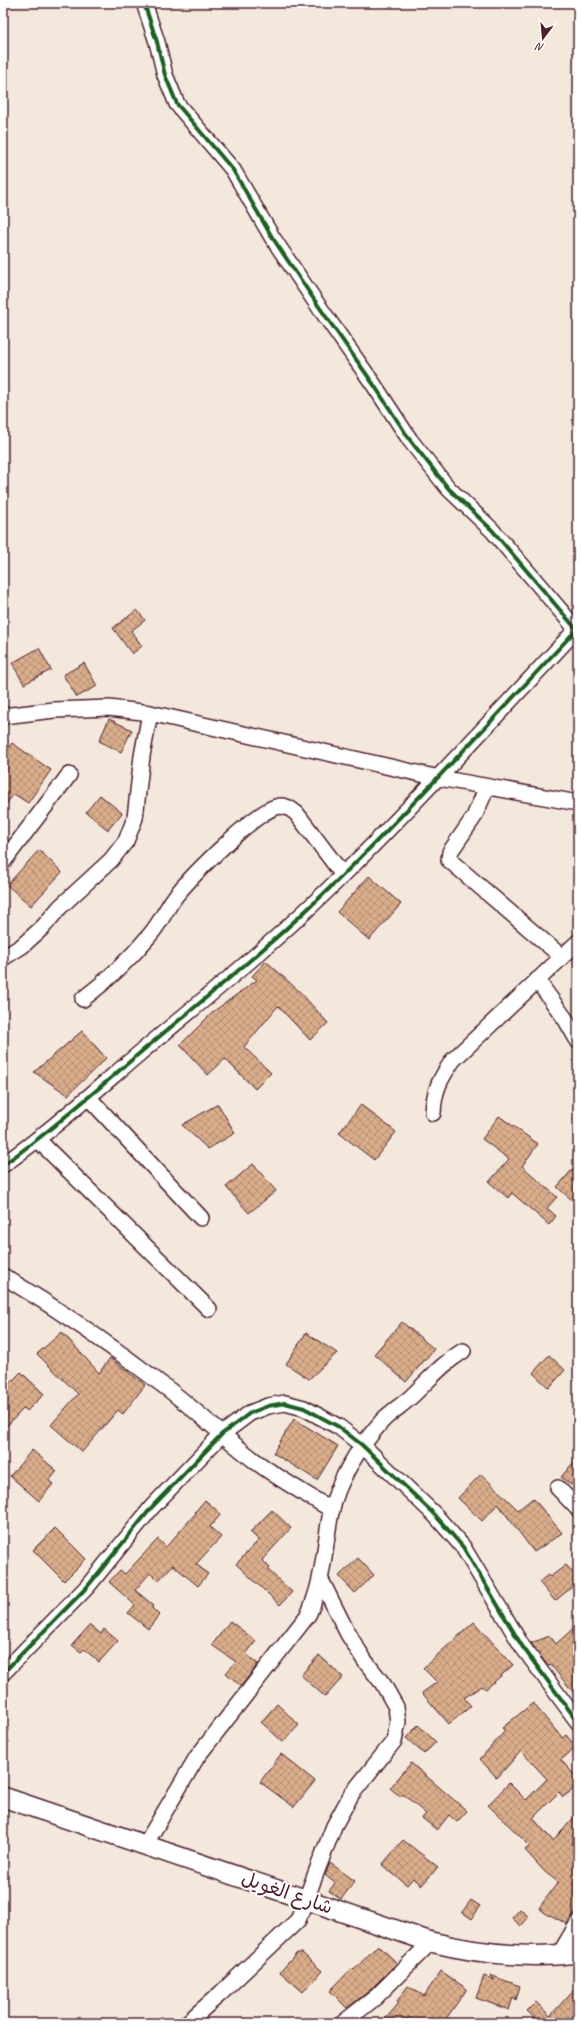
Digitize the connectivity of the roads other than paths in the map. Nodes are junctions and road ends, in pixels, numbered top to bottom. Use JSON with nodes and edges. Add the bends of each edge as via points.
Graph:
{"nodes":[{"id":1,"x":144,"y":3,"type":"edge"},
{"id":2,"x":577,"y":629,"type":"edge"},
{"id":3,"x":150,"y":713,"type":"junction"},
{"id":4,"x":3,"y":716,"type":"edge"},
{"id":5,"x":69,"y":775,"type":"dead end"},
{"id":6,"x":439,"y":778,"type":"junction"},
{"id":7,"x":487,"y":787,"type":"junction"},
{"id":8,"x":578,"y":803,"type":"edge"},
{"id":9,"x":3,"y":862,"type":"edge"},
{"id":10,"x":343,"y":875,"type":"junction"},
{"id":11,"x":578,"y":942,"type":"edge"},
{"id":12,"x":562,"y":957,"type":"junction"},
{"id":13,"x":3,"y":958,"type":"edge"},
{"id":14,"x":538,"y":980,"type":"junction"},
{"id":15,"x":83,"y":999,"type":"dead end"},
{"id":16,"x":578,"y":1041,"type":"edge"},
{"id":17,"x":89,"y":1098,"type":"junction"},
{"id":18,"x":433,"y":1113,"type":"dead end"},
{"id":19,"x":38,"y":1140,"type":"junction"},
{"id":20,"x":3,"y":1165,"type":"edge"},
{"id":21,"x":201,"y":1218,"type":"dead end"},
{"id":22,"x":3,"y":1276,"type":"edge"},
{"id":23,"x":209,"y":1309,"type":"dead end"},
{"id":24,"x":463,"y":1351,"type":"dead end"},
{"id":25,"x":222,"y":1434,"type":"junction"},
{"id":26,"x":362,"y":1445,"type":"junction"},
{"id":27,"x":558,"y":1488,"type":"dead end"},
{"id":28,"x":578,"y":1509,"type":"edge"},
{"id":29,"x":332,"y":1510,"type":"junction"},
{"id":30,"x":321,"y":1580,"type":"junction"},
{"id":31,"x":3,"y":1673,"type":"edge"},
{"id":32,"x":578,"y":1722,"type":"edge"},
{"id":33,"x":3,"y":1797,"type":"edge"},
{"id":34,"x":145,"y":1845,"type":"junction"},
{"id":35,"x":306,"y":1900,"type":"junction"},
{"id":36,"x":578,"y":1923,"type":"edge"},
{"id":37,"x":430,"y":1942,"type":"junction"},
{"id":38,"x":578,"y":1953,"type":"edge"},
{"id":39,"x":559,"y":1955,"type":"junction"},
{"id":40,"x":187,"y":2023,"type":"edge"},
{"id":41,"x":344,"y":2023,"type":"edge"}],
"edges":[{"from":1,"to":2,"type":"street","via":[[165,75],[177,104],[233,170],[298,276],[410,440],[448,488],[492,530]]},
{"from":2,"to":6,"type":"street"},
{"from":3,"to":4,"type":"street","via":[[109,708],[54,710]]},
{"from":3,"to":6,"type":"street"},
{"from":3,"to":13,"type":"street","via":[[135,818],[126,841],[111,860],[60,907],[44,927]]},
{"from":5,"to":9,"type":"street"},
{"from":6,"to":7,"type":"street"},
{"from":6,"to":10,"type":"street"},
{"from":7,"to":8,"type":"street"},
{"from":7,"to":12,"type":"street","via":[[474,817],[450,852],[449,860]]},
{"from":10,"to":15,"type":"street","via":[[297,814],[290,808],[275,807],[262,814],[198,871],[177,894],[151,934],[129,960],[105,983]]},
{"from":10,"to":17,"type":"street","via":[[293,922]]},
{"from":11,"to":12,"type":"street"},
{"from":12,"to":14,"type":"street"},
{"from":14,"to":16,"type":"street"},
{"from":14,"to":18,"type":"street","via":[[453,1060],[434,1096]]},
{"from":17,"to":19,"type":"street"},
{"from":17,"to":21,"type":"street"},
{"from":19,"to":20,"type":"street"},
{"from":19,"to":23,"type":"street"},
{"from":22,"to":25,"type":"street","via":[[57,1308],[117,1351]]},
{"from":24,"to":26,"type":"street","via":[[440,1367],[384,1419]]},
{"from":25,"to":26,"type":"street","via":[[250,1414],[268,1406],[285,1403],[320,1416]]},
{"from":25,"to":29,"type":"street","via":[[267,1469]]},
{"from":25,"to":31,"type":"street","via":[[152,1507],[87,1587]]},
{"from":26,"to":29,"type":"street","via":[[350,1464]]},
{"from":26,"to":32,"type":"street","via":[[435,1515],[463,1547],[522,1646]]},
{"from":27,"to":28,"type":"street"},
{"from":29,"to":30,"type":"street"},
{"from":30,"to":34,"type":"street","via":[[308,1615],[197,1758]]},
{"from":30,"to":35,"type":"street","via":[[348,1634],[383,1684],[396,1708],[398,1722],[394,1741],[341,1811]]},
{"from":33,"to":34,"type":"street","name":"شارع الغويل"},
{"from":34,"to":35,"type":"street","name":"شارع الغويل"},
{"from":35,"to":37,"type":"street","name":"شارع الغويل"},
{"from":35,"to":40,"type":"street","via":[[298,1920]]},
{"from":36,"to":39,"type":"street"},
{"from":37,"to":39,"type":"street","name":"شارع الغويل","via":[[462,1950],[527,1957]]},
{"from":37,"to":41,"type":"street","via":[[376,1997]]},
{"from":38,"to":39,"type":"street","name":"شارع الغويل"}]}
